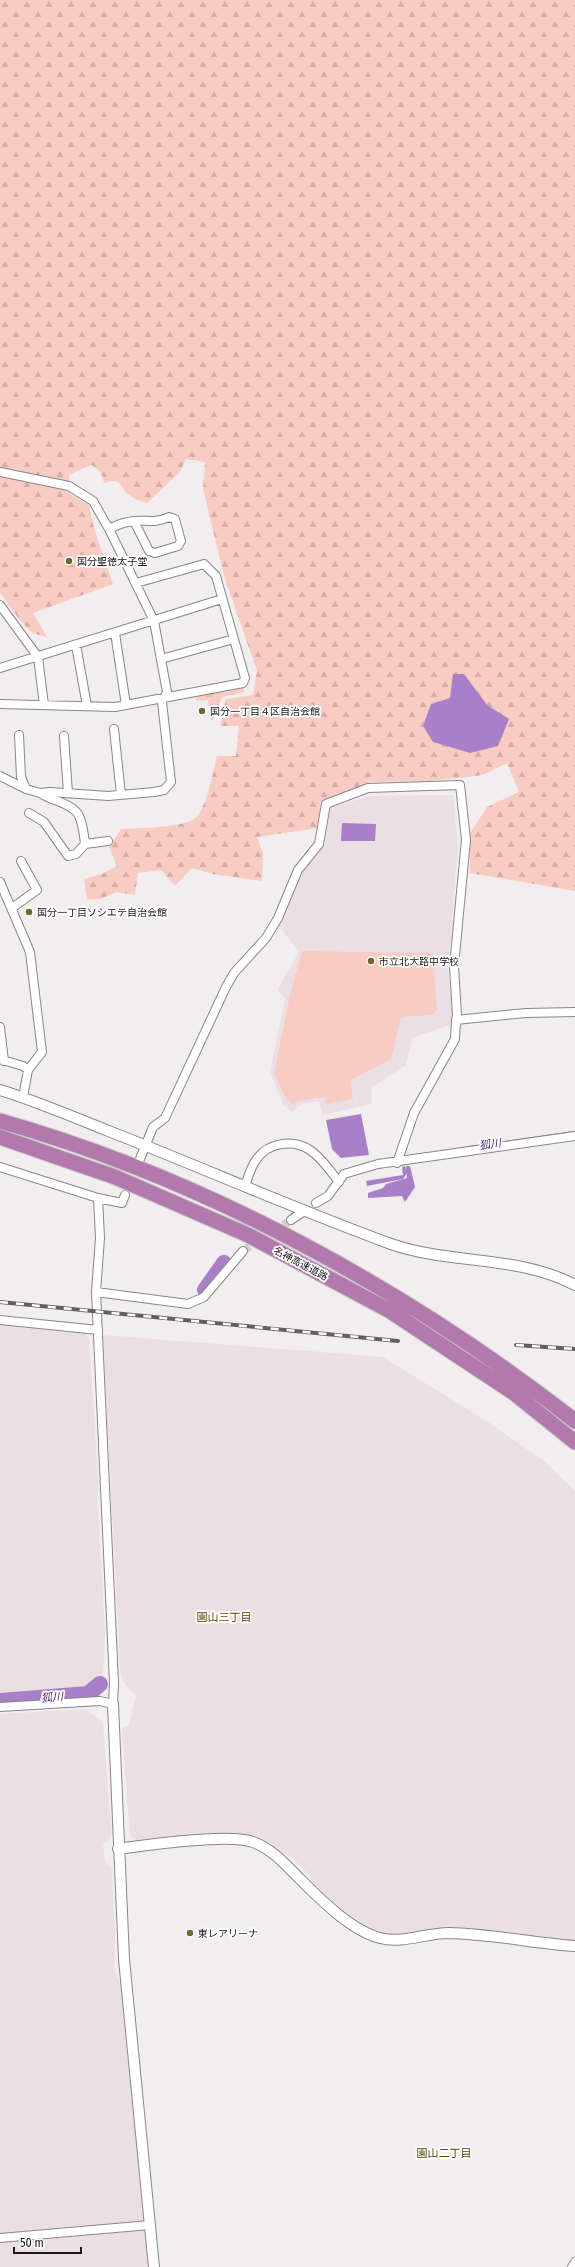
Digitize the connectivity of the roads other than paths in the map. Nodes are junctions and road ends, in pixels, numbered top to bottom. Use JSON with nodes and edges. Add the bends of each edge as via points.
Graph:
{"nodes":[{"id":1,"x":0,"y":472,"type":"edge"},
{"id":2,"x":134,"y":521,"type":"junction"},
{"id":3,"x":109,"y":529,"type":"junction"},
{"id":4,"x":136,"y":584,"type":"junction"},
{"id":5,"x":222,"y":599,"type":"junction"},
{"id":6,"x":0,"y":605,"type":"edge"},
{"id":7,"x":154,"y":621,"type":"junction"},
{"id":8,"x":115,"y":633,"type":"junction"},
{"id":9,"x":234,"y":638,"type":"junction"},
{"id":10,"x":76,"y":645,"type":"junction"},
{"id":11,"x":38,"y":657,"type":"junction"},
{"id":12,"x":161,"y":659,"type":"junction"},
{"id":13,"x":0,"y":668,"type":"edge"},
{"id":14,"x":164,"y":698,"type":"junction"},
{"id":15,"x":0,"y":704,"type":"edge"},
{"id":16,"x":44,"y":705,"type":"junction"},
{"id":17,"x":126,"y":705,"type":"junction"},
{"id":18,"x":87,"y":706,"type":"junction"},
{"id":19,"x":114,"y":729,"type":"dead end"},
{"id":20,"x":19,"y":735,"type":"dead end"},
{"id":21,"x":64,"y":736,"type":"dead end"},
{"id":22,"x":0,"y":776,"type":"edge"},
{"id":23,"x":26,"y":789,"type":"junction"},
{"id":24,"x":40,"y":793,"type":"junction"},
{"id":25,"x":68,"y":793,"type":"junction"},
{"id":26,"x":121,"y":795,"type":"junction"},
{"id":27,"x":29,"y":813,"type":"dead end"},
{"id":28,"x":108,"y":841,"type":"dead end"},
{"id":29,"x":86,"y":844,"type":"junction"},
{"id":30,"x":21,"y":861,"type":"dead end"},
{"id":31,"x":0,"y":882,"type":"edge"},
{"id":32,"x":12,"y":908,"type":"junction"},
{"id":33,"x":575,"y":1012,"type":"edge"},
{"id":34,"x":456,"y":1020,"type":"junction"},
{"id":35,"x":0,"y":1027,"type":"edge"},
{"id":36,"x":2,"y":1060,"type":"edge"},
{"id":37,"x":28,"y":1070,"type":"junction"},
{"id":38,"x":0,"y":1090,"type":"edge"},
{"id":39,"x":23,"y":1097,"type":"junction"},
{"id":40,"x":0,"y":1121,"type":"edge"},
{"id":41,"x":575,"y":1136,"type":"edge"},
{"id":42,"x":0,"y":1137,"type":"edge"},
{"id":43,"x":146,"y":1145,"type":"junction"},
{"id":44,"x":140,"y":1159,"type":"dead end"},
{"id":45,"x":397,"y":1163,"type":"junction"},
{"id":46,"x":0,"y":1167,"type":"edge"},
{"id":47,"x":339,"y":1182,"type":"junction"},
{"id":48,"x":245,"y":1186,"type":"junction"},
{"id":49,"x":125,"y":1195,"type":"dead end"},
{"id":50,"x":98,"y":1198,"type":"junction"},
{"id":51,"x":316,"y":1203,"type":"dead end"},
{"id":52,"x":300,"y":1214,"type":"dead end"},
{"id":53,"x":291,"y":1220,"type":"tunnel mouth"},
{"id":54,"x":243,"y":1252,"type":"tunnel mouth"},
{"id":55,"x":575,"y":1286,"type":"edge"},
{"id":56,"x":96,"y":1292,"type":"junction"},
{"id":57,"x":0,"y":1320,"type":"edge"},
{"id":58,"x":98,"y":1330,"type":"junction"},
{"id":59,"x":575,"y":1421,"type":"edge"},
{"id":60,"x":575,"y":1442,"type":"edge"},
{"id":61,"x":113,"y":1704,"type":"junction"},
{"id":62,"x":0,"y":1706,"type":"edge"},
{"id":63,"x":118,"y":1849,"type":"junction"},
{"id":64,"x":575,"y":1946,"type":"edge"},
{"id":65,"x":150,"y":2225,"type":"junction"},
{"id":66,"x":0,"y":2238,"type":"edge"},
{"id":67,"x":575,"y":2262,"type":"edge"},
{"id":68,"x":154,"y":2267,"type":"edge"},
{"id":69,"x":572,"y":2267,"type":"edge"}],
"edges":[{"from":1,"to":3,"type":"street","via":[[69,486],[93,501]]},
{"from":2,"to":2,"type":"street","via":[[158,522],[169,517],[175,519],[181,541],[178,546],[156,553],[149,551]]},
{"from":2,"to":3,"type":"street"},
{"from":3,"to":4,"type":"street"},
{"from":4,"to":5,"type":"street","via":[[204,564],[216,576]]},
{"from":4,"to":7,"type":"street"},
{"from":5,"to":7,"type":"street"},
{"from":5,"to":9,"type":"street"},
{"from":6,"to":11,"type":"street"},
{"from":7,"to":8,"type":"street"},
{"from":7,"to":12,"type":"street"},
{"from":8,"to":10,"type":"street"},
{"from":8,"to":17,"type":"street"},
{"from":9,"to":12,"type":"street"},
{"from":9,"to":14,"type":"street","via":[[245,678],[243,683]]},
{"from":10,"to":11,"type":"street"},
{"from":10,"to":18,"type":"street"},
{"from":11,"to":13,"type":"street"},
{"from":11,"to":16,"type":"street"},
{"from":12,"to":14,"type":"street","via":[[167,692]]},
{"from":14,"to":17,"type":"street"},
{"from":14,"to":26,"type":"street","via":[[162,702],[171,782],[164,790]]},
{"from":15,"to":16,"type":"street"},
{"from":16,"to":18,"type":"street"},
{"from":17,"to":18,"type":"street"},
{"from":19,"to":26,"type":"street"},
{"from":20,"to":23,"type":"street","via":[[22,777]]},
{"from":21,"to":25,"type":"street"},
{"from":22,"to":23,"type":"street"},
{"from":23,"to":24,"type":"street"},
{"from":24,"to":25,"type":"street"},
{"from":24,"to":29,"type":"street","via":[[76,812],[80,817]]},
{"from":25,"to":26,"type":"street"},
{"from":27,"to":29,"type":"street","via":[[44,822],[68,856],[76,854]]},
{"from":28,"to":29,"type":"street"},
{"from":30,"to":32,"type":"street","via":[[37,890]]},
{"from":31,"to":32,"type":"street"},
{"from":32,"to":37,"type":"street","via":[[30,952],[42,1052]]},
{"from":33,"to":34,"type":"street","via":[[526,1013]]},
{"from":34,"to":43,"type":"street","via":[[458,1015],[454,966],[466,840],[460,785],[368,788],[326,804],[319,844],[298,870],[278,918],[266,938],[232,978],[164,1118],[153,1127]]},
{"from":34,"to":45,"type":"street","via":[[455,1039],[414,1113]]},
{"from":35,"to":36,"type":"street"},
{"from":36,"to":37,"type":"street"},
{"from":37,"to":39,"type":"street"},
{"from":38,"to":39,"type":"street"},
{"from":39,"to":43,"type":"street"},
{"from":40,"to":59,"type":"highway","name":"名神高速道路","via":[[70,1143],[149,1173],[251,1219],[330,1260],[459,1337]]},
{"from":41,"to":45,"type":"street"},
{"from":42,"to":60,"type":"highway","name":"名神高速道路","via":[[115,1177],[248,1234],[390,1311],[514,1393]]},
{"from":43,"to":44,"type":"street"},
{"from":43,"to":48,"type":"street"},
{"from":45,"to":47,"type":"street","via":[[353,1170],[344,1174]]},
{"from":46,"to":50,"type":"street"},
{"from":47,"to":48,"type":"street","via":[[311,1150],[290,1143],[276,1144],[261,1155],[256,1160]]},
{"from":47,"to":51,"type":"street","via":[[328,1196]]},
{"from":48,"to":55,"type":"street","via":[[405,1248],[447,1258],[533,1269]]},
{"from":49,"to":50,"type":"street","via":[[122,1203]]},
{"from":50,"to":56,"type":"street","via":[[100,1238]]},
{"from":52,"to":53,"type":"street"},
{"from":54,"to":56,"type":"street","via":[[197,1302],[188,1304]]},
{"from":56,"to":58,"type":"street"},
{"from":57,"to":58,"type":"street"},
{"from":58,"to":61,"type":"street"},
{"from":61,"to":62,"type":"street","via":[[100,1701]]},
{"from":61,"to":63,"type":"street"},
{"from":63,"to":64,"type":"street","via":[[231,1838],[252,1841],[274,1853],[316,1895],[340,1914],[380,1938],[403,1940],[448,1933]]},
{"from":63,"to":65,"type":"street","via":[[126,1994]]},
{"from":65,"to":66,"type":"street"},
{"from":65,"to":68,"type":"street"},
{"from":67,"to":69,"type":"street"}]}
